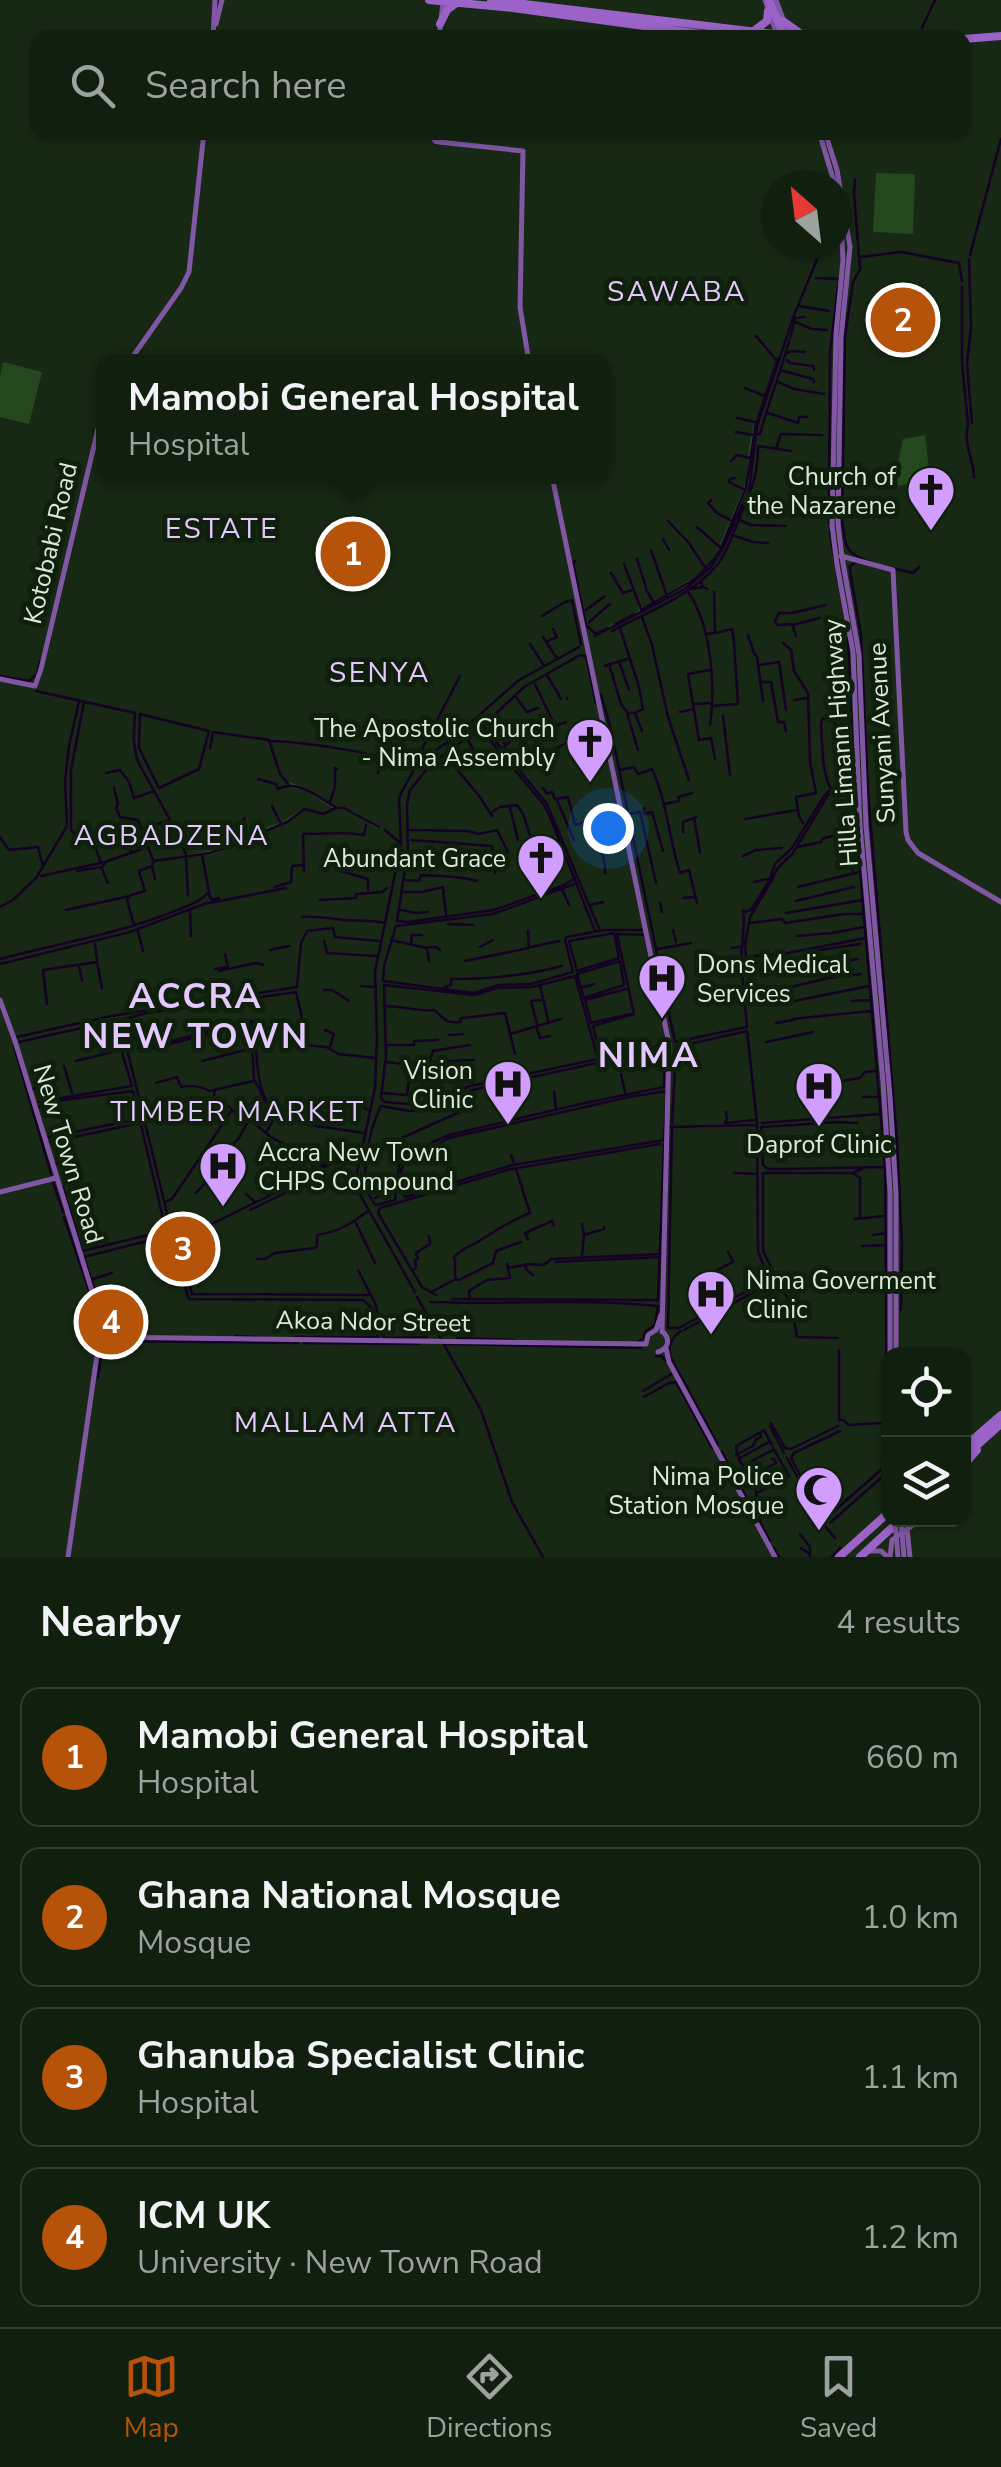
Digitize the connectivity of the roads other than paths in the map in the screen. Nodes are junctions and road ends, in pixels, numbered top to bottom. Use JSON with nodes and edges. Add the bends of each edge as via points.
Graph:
{"nodes":[{"id":1,"x":218,"y":0,"type":"edge"},
{"id":2,"x":428,"y":0,"type":"edge"},
{"id":3,"x":491,"y":0,"type":"edge"},
{"id":4,"x":770,"y":0,"type":"edge"},
{"id":5,"x":443,"y":1,"type":"edge"},
{"id":6,"x":461,"y":2,"type":"edge"},
{"id":7,"x":768,"y":11,"type":"junction"},
{"id":8,"x":783,"y":21,"type":"junction"},
{"id":9,"x":440,"y":24,"type":"junction"},
{"id":10,"x":214,"y":30,"type":"edge"},
{"id":11,"x":440,"y":30,"type":"edge"},
{"id":12,"x":674,"y":30,"type":"edge"},
{"id":13,"x":745,"y":30,"type":"edge"},
{"id":14,"x":755,"y":30,"type":"edge"},
{"id":15,"x":780,"y":30,"type":"edge"},
{"id":16,"x":781,"y":30,"type":"edge"},
{"id":17,"x":784,"y":30,"type":"edge"},
{"id":18,"x":796,"y":30,"type":"edge"},
{"id":19,"x":1001,"y":38,"type":"edge"},
{"id":20,"x":971,"y":40,"type":"edge"},
{"id":21,"x":203,"y":140,"type":"edge"},
{"id":22,"x":435,"y":140,"type":"edge"},
{"id":23,"x":824,"y":140,"type":"edge"},
{"id":24,"x":825,"y":140,"type":"edge"},
{"id":25,"x":831,"y":170,"type":"edge"},
{"id":26,"x":843,"y":260,"type":"edge"},
{"id":27,"x":134,"y":354,"type":"edge"},
{"id":28,"x":527,"y":354,"type":"edge"},
{"id":29,"x":96,"y":435,"type":"edge"},
{"id":30,"x":554,"y":484,"type":"edge"},
{"id":31,"x":840,"y":542,"type":"junction"},
{"id":32,"x":835,"y":548,"type":"junction"},
{"id":33,"x":842,"y":556,"type":"junction"},
{"id":34,"x":860,"y":561,"type":"junction"},
{"id":35,"x":845,"y":571,"type":"junction"},
{"id":36,"x":0,"y":679,"type":"edge"},
{"id":37,"x":1001,"y":902,"type":"edge"},
{"id":38,"x":0,"y":1000,"type":"edge"},
{"id":39,"x":56,"y":1178,"type":"junction"},
{"id":40,"x":0,"y":1192,"type":"edge"},
{"id":41,"x":897,"y":1310,"type":"junction"},
{"id":42,"x":902,"y":1318,"type":"dead end"},
{"id":43,"x":659,"y":1331,"type":"junction"},
{"id":44,"x":100,"y":1338,"type":"junction"},
{"id":45,"x":646,"y":1344,"type":"junction"},
{"id":46,"x":893,"y":1347,"type":"edge"},
{"id":47,"x":894,"y":1347,"type":"edge"},
{"id":48,"x":666,"y":1348,"type":"junction"},
{"id":49,"x":658,"y":1352,"type":"junction"},
{"id":50,"x":669,"y":1362,"type":"junction"},
{"id":51,"x":1001,"y":1415,"type":"edge"},
{"id":52,"x":1001,"y":1424,"type":"edge"},
{"id":53,"x":979,"y":1439,"type":"junction"},
{"id":54,"x":971,"y":1442,"type":"edge"},
{"id":55,"x":971,"y":1449,"type":"edge"},
{"id":56,"x":971,"y":1453,"type":"edge"},
{"id":57,"x":881,"y":1519,"type":"edge"},
{"id":58,"x":889,"y":1527,"type":"edge"},
{"id":59,"x":891,"y":1527,"type":"edge"},
{"id":60,"x":899,"y":1527,"type":"edge"},
{"id":61,"x":910,"y":1527,"type":"edge"},
{"id":62,"x":907,"y":1529,"type":"junction"},
{"id":63,"x":863,"y":1554,"type":"edge"},
{"id":64,"x":68,"y":1557,"type":"edge"},
{"id":65,"x":775,"y":1557,"type":"edge"},
{"id":66,"x":839,"y":1557,"type":"edge"},
{"id":67,"x":852,"y":1557,"type":"edge"},
{"id":68,"x":889,"y":1557,"type":"edge"},
{"id":69,"x":904,"y":1557,"type":"edge"}],
"edges":[{"from":1,"to":10,"type":"street"},
{"from":2,"to":5,"type":"main road"},
{"from":2,"to":9,"type":"main road"},
{"from":3,"to":13,"type":"main road"},
{"from":4,"to":7,"type":"street"},
{"from":4,"to":8,"type":"street"},
{"from":4,"to":16,"type":"main road"},
{"from":5,"to":6,"type":"main road"},
{"from":5,"to":9,"type":"street"},
{"from":6,"to":9,"type":"main road","via":[[449,7]]},
{"from":6,"to":12,"type":"main road"},
{"from":7,"to":14,"type":"main road"},
{"from":7,"to":15,"type":"street"},
{"from":8,"to":17,"type":"street"},
{"from":8,"to":18,"type":"main road"},
{"from":9,"to":11,"type":"street"},
{"from":19,"to":20,"type":"main road"},
{"from":21,"to":27,"type":"street","via":[[189,272]]},
{"from":22,"to":28,"type":"street","via":[[523,151],[520,306]]},
{"from":23,"to":25,"type":"street","name":"Hilla Limann Highway"},
{"from":24,"to":31,"type":"street","name":"Hilla Limann Highway","via":[[850,248],[841,352]]},
{"from":26,"to":32,"type":"street","name":"Hilla Limann Highway"},
{"from":29,"to":36,"type":"street","name":"Kotobabi Road","via":[[35,686]]},
{"from":30,"to":43,"type":"street","via":[[669,1044]]},
{"from":31,"to":33,"type":"street","name":"Hilla Limann Highway"},
{"from":31,"to":34,"type":"street"},
{"from":32,"to":33,"type":"street"},
{"from":32,"to":46,"type":"street","name":"Hilla Limann Highway","via":[[853,652],[890,1192]]},
{"from":33,"to":34,"type":"street"},
{"from":33,"to":35,"type":"street","name":"Hilla Limann Highway"},
{"from":34,"to":35,"type":"street"},
{"from":34,"to":37,"type":"street","name":"Sunyani Avenue","via":[[894,570],[908,840],[918,853]]},
{"from":35,"to":41,"type":"street","name":"Hilla Limann Highway","via":[[859,654],[895,1175]]},
{"from":38,"to":39,"type":"street","name":"New Town Road"},
{"from":39,"to":40,"type":"street"},
{"from":39,"to":44,"type":"street","name":"New Town Road"},
{"from":41,"to":42,"type":"street"},
{"from":41,"to":47,"type":"street","name":"Hilla Limann Highway"},
{"from":43,"to":45,"type":"street"},
{"from":43,"to":48,"type":"street","via":[[668,1339]]},
{"from":44,"to":45,"type":"street","name":"Akoa Ndor Street"},
{"from":44,"to":64,"type":"street","name":"New Town Road"},
{"from":45,"to":49,"type":"street"},
{"from":48,"to":49,"type":"street"},
{"from":48,"to":50,"type":"street"},
{"from":49,"to":50,"type":"street"},
{"from":50,"to":65,"type":"street"},
{"from":51,"to":53,"type":"main road"},
{"from":52,"to":53,"type":"main road"},
{"from":53,"to":54,"type":"main road"},
{"from":53,"to":55,"type":"main road"},
{"from":53,"to":56,"type":"main road"},
{"from":57,"to":66,"type":"main road"},
{"from":58,"to":67,"type":"main road"},
{"from":59,"to":63,"type":"main road"},
{"from":60,"to":69,"type":"street","bridge":true},
{"from":61,"to":62,"type":"street"},
{"from":62,"to":68,"type":"street","via":[[892,1540]]},
{"from":62,"to":69,"type":"street"},
{"from":63,"to":68,"type":"street","via":[[876,1550]]}]}
